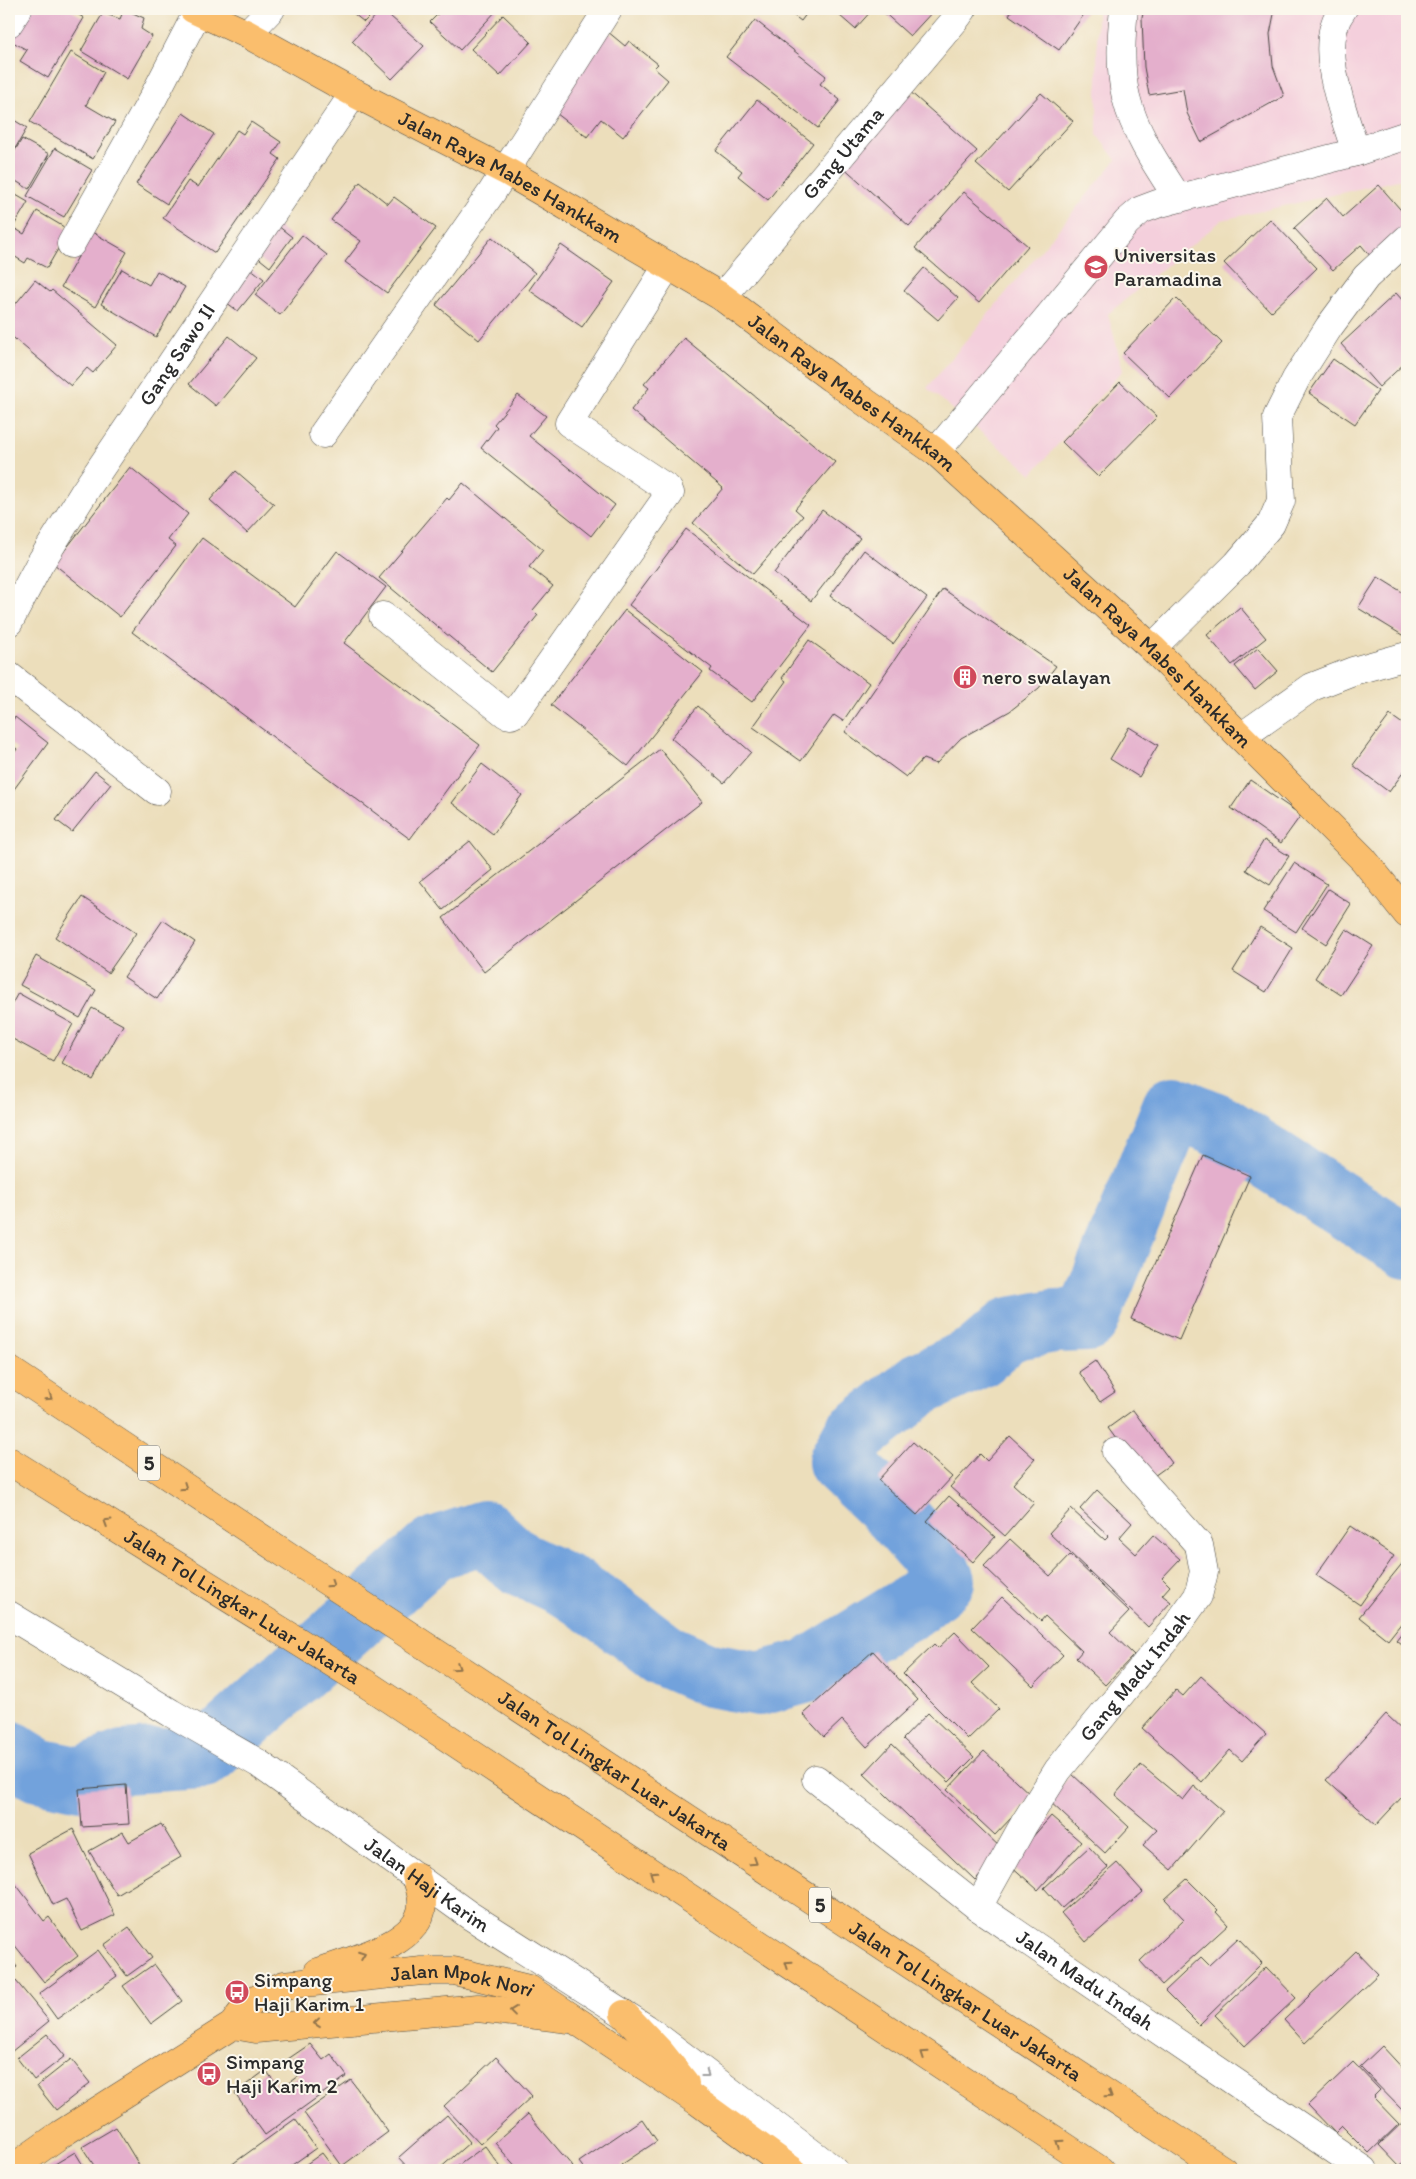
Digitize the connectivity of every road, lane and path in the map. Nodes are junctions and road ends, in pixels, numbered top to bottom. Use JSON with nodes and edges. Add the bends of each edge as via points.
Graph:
{"nodes":[{"id":1,"x":18,"y":9,"type":"edge"},
{"id":2,"x":272,"y":9,"type":"edge"},
{"id":3,"x":608,"y":9,"type":"edge"},
{"id":4,"x":962,"y":9,"type":"edge"},
{"id":5,"x":1124,"y":9,"type":"edge"},
{"id":6,"x":1343,"y":9,"type":"edge"},
{"id":7,"x":195,"y":10,"type":"edge"},
{"id":8,"x":9,"y":23,"type":"edge"},
{"id":9,"x":247,"y":34,"type":"junction"},
{"id":10,"x":354,"y":93,"type":"junction"},
{"id":11,"x":1407,"y":135,"type":"edge"},
{"id":12,"x":1356,"y":152,"type":"junction"},
{"id":13,"x":506,"y":170,"type":"junction"},
{"id":14,"x":1178,"y":198,"type":"junction"},
{"id":15,"x":1407,"y":239,"type":"edge"},
{"id":16,"x":70,"y":244,"type":"dead end"},
{"id":17,"x":668,"y":265,"type":"junction"},
{"id":18,"x":722,"y":297,"type":"junction"},
{"id":19,"x":323,"y":434,"type":"dead end"},
{"id":20,"x":936,"y":452,"type":"junction"},
{"id":21,"x":383,"y":616,"type":"dead end"},
{"id":22,"x":9,"y":622,"type":"edge"},
{"id":23,"x":1152,"y":648,"type":"junction"},
{"id":24,"x":1407,"y":656,"type":"edge"},
{"id":25,"x":9,"y":676,"type":"edge"},
{"id":26,"x":1241,"y":737,"type":"junction"},
{"id":27,"x":158,"y":791,"type":"dead end"},
{"id":28,"x":1407,"y":914,"type":"edge"},
{"id":29,"x":9,"y":1370,"type":"edge"},
{"id":30,"x":1116,"y":1452,"type":"dead end"},
{"id":31,"x":9,"y":1461,"type":"edge"},
{"id":32,"x":9,"y":1615,"type":"edge"},
{"id":33,"x":816,"y":1779,"type":"dead end"},
{"id":34,"x":416,"y":1876,"type":"junction"},
{"id":35,"x":978,"y":1907,"type":"junction"},
{"id":36,"x":284,"y":1985,"type":"junction"},
{"id":37,"x":624,"y":2014,"type":"junction"},
{"id":38,"x":579,"y":2020,"type":"junction"},
{"id":39,"x":233,"y":2025,"type":"junction"},
{"id":40,"x":697,"y":2101,"type":"junction"},
{"id":41,"x":10,"y":2170,"type":"edge"},
{"id":42,"x":792,"y":2170,"type":"edge"},
{"id":43,"x":834,"y":2170,"type":"edge"},
{"id":44,"x":1100,"y":2170,"type":"edge"},
{"id":45,"x":1223,"y":2170,"type":"edge"},
{"id":46,"x":1364,"y":2170,"type":"edge"}],
"edges":[{"from":1,"to":8,"type":"street"},
{"from":2,"to":9,"type":"street"},
{"from":3,"to":13,"type":"street"},
{"from":4,"to":18,"type":"street","name":"Gang Utama"},
{"from":5,"to":14,"type":"street","via":[[1121,43],[1125,96],[1152,157]]},
{"from":6,"to":12,"type":"street","via":[[1338,14],[1332,37],[1332,66]]},
{"from":7,"to":9,"type":"main road","name":"Jalan Raya Mabes Hankkam"},
{"from":7,"to":16,"type":"street","via":[[153,98]]},
{"from":9,"to":10,"type":"main road","name":"Jalan Raya Mabes Hankkam"},
{"from":10,"to":13,"type":"main road","name":"Jalan Raya Mabes Hankkam"},
{"from":10,"to":22,"type":"street","name":"Gang Sawo II","via":[[85,491],[39,565]]},
{"from":11,"to":12,"type":"street"},
{"from":12,"to":14,"type":"street"},
{"from":13,"to":17,"type":"main road","name":"Jalan Raya Mabes Hankkam"},
{"from":13,"to":19,"type":"street"},
{"from":14,"to":20,"type":"street","via":[[1141,210],[1127,222]]},
{"from":15,"to":23,"type":"street","via":[[1366,277],[1329,327],[1296,379],[1277,417],[1281,501],[1271,524],[1237,564]]},
{"from":17,"to":18,"type":"main road","name":"Jalan Raya Mabes Hankkam"},
{"from":17,"to":21,"type":"street","via":[[569,423],[668,489],[670,494],[515,713],[506,714]]},
{"from":18,"to":20,"type":"main road","name":"Jalan Raya Mabes Hankkam"},
{"from":20,"to":23,"type":"main road","name":"Jalan Raya Mabes Hankkam"},
{"from":23,"to":26,"type":"main road","name":"Jalan Raya Mabes Hankkam"},
{"from":24,"to":26,"type":"street","via":[[1353,670],[1312,686]]},
{"from":25,"to":27,"type":"street"},
{"from":26,"to":28,"type":"main road","name":"Jalan Raya Mabes Hankkam","via":[[1363,859]]},
{"from":29,"to":45,"type":"main road","name":"Jalan Tol Lingkar Luar Jakarta","number":"5","one_way":true},
{"from":30,"to":35,"type":"street","name":"Gang Madu Indah","via":[[1199,1545],[1204,1572],[1198,1596],[1058,1770]]},
{"from":44,"to":31,"type":"main road","name":"Jalan Tol Lingkar Luar Jakarta","one_way":true,"via":[[368,1685]]},
{"from":32,"to":34,"type":"street","name":"Jalan Haji Karim","via":[[258,1763]]},
{"from":33,"to":35,"type":"street","name":"Jalan Madu Indah"},
{"from":36,"to":34,"type":"main road","one_way":true,"via":[[395,1943],[416,1922],[422,1908]]},
{"from":34,"to":37,"type":"street","name":"Jalan Haji Karim","via":[[469,1915]]},
{"from":35,"to":46,"type":"street","name":"Jalan Madu Indah"},
{"from":36,"to":38,"type":"main road","name":"Jalan Mpok Nori","via":[[454,1970],[529,1989]]},
{"from":36,"to":39,"type":"main road","name":"Jalan Mpok Nori","via":[[246,2006]]},
{"from":37,"to":40,"type":"main road","via":[[661,2053]]},
{"from":37,"to":43,"type":"street","name":"Jalan Haji Karim","one_way":true},
{"from":38,"to":39,"type":"main road","name":"Jalan Mpok Nori","one_way":true,"via":[[478,2008],[256,2029]]},
{"from":38,"to":40,"type":"main road","name":"Jalan Mpok Nori"},
{"from":39,"to":41,"type":"main road","name":"Jalan Mpok Nori"},
{"from":40,"to":42,"type":"main road","name":"Jalan Mpok Nori"}]}
